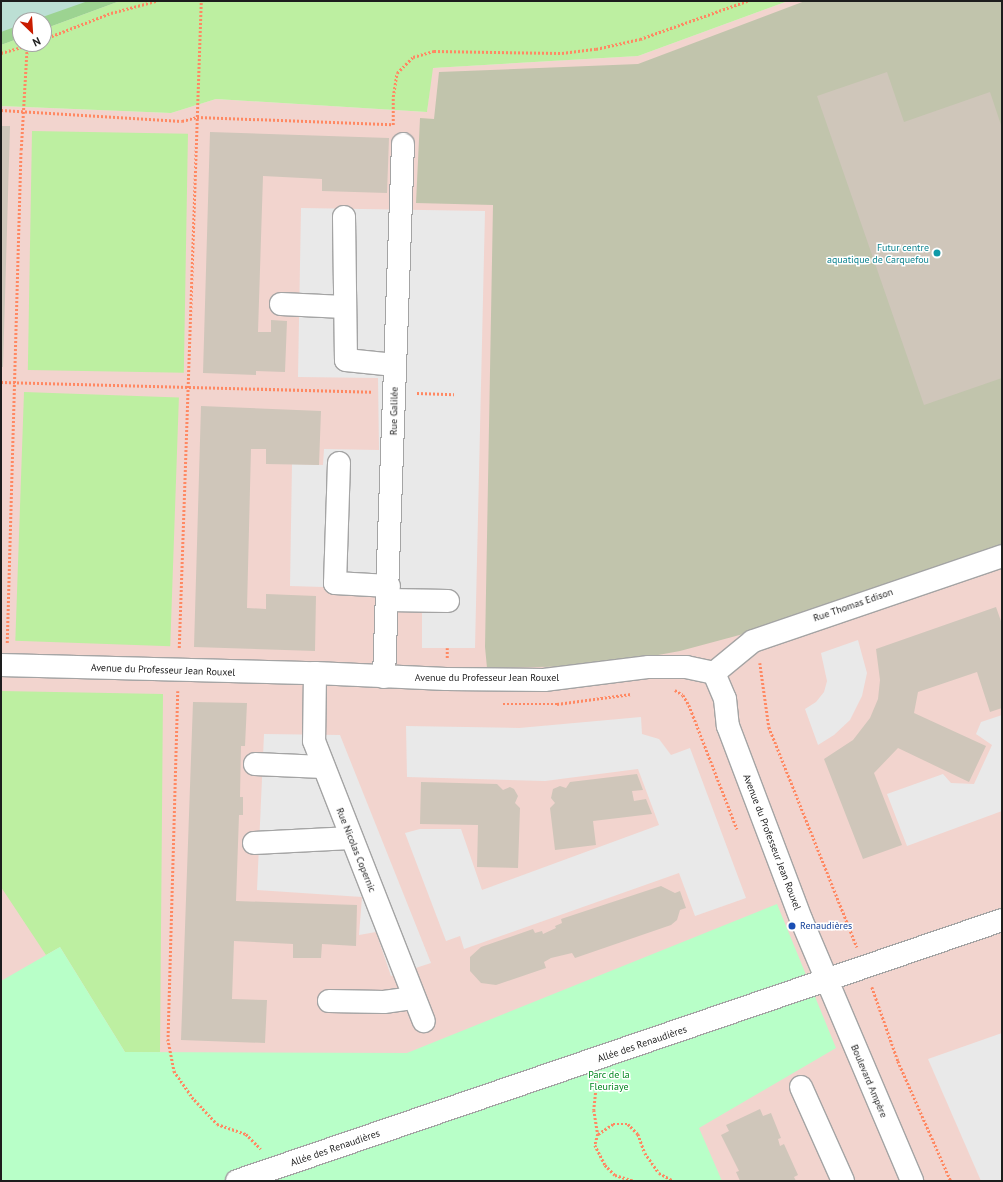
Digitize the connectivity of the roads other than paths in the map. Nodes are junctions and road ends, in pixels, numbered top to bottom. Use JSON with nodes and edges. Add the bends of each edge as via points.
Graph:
{"nodes":[{"id":1,"x":403,"y":144,"type":"road end"},
{"id":2,"x":344,"y":217,"type":"dead end"},
{"id":3,"x":281,"y":304,"type":"dead end"},
{"id":4,"x":344,"y":307,"type":"junction"},
{"id":5,"x":395,"y":364,"type":"junction"},
{"id":6,"x":339,"y":463,"type":"dead end"},
{"id":7,"x":1002,"y":556,"type":"edge"},
{"id":8,"x":389,"y":593,"type":"junction"},
{"id":9,"x":448,"y":601,"type":"dead end"},
{"id":10,"x":4,"y":665,"type":"edge"},
{"id":11,"x":315,"y":673,"type":"junction"},
{"id":12,"x":714,"y":673,"type":"junction"},
{"id":13,"x":384,"y":677,"type":"junction"},
{"id":14,"x":255,"y":764,"type":"dead end"},
{"id":15,"x":323,"y":767,"type":"junction"},
{"id":16,"x":351,"y":838,"type":"junction"},
{"id":17,"x":254,"y":843,"type":"dead end"},
{"id":18,"x":1002,"y":920,"type":"edge"},
{"id":19,"x":826,"y":981,"type":"junction"},
{"id":20,"x":414,"y":998,"type":"junction"},
{"id":21,"x":329,"y":1001,"type":"dead end"},
{"id":22,"x":424,"y":1021,"type":"dead end"},
{"id":23,"x":801,"y":1087,"type":"dead end"},
{"id":24,"x":237,"y":1181,"type":"edge"},
{"id":25,"x":843,"y":1181,"type":"edge"},
{"id":26,"x":912,"y":1181,"type":"edge"}],
"edges":[{"from":1,"to":5,"type":"street","name":"Rue Galilée"},
{"from":2,"to":4,"type":"street"},
{"from":3,"to":4,"type":"street"},
{"from":4,"to":5,"type":"street","via":[[346,360]]},
{"from":5,"to":8,"type":"street","name":"Rue Galilée"},
{"from":6,"to":8,"type":"street","via":[[335,583]]},
{"from":7,"to":12,"type":"street","name":"Rue Thomas Edison","via":[[753,641]]},
{"from":8,"to":9,"type":"street"},
{"from":8,"to":13,"type":"street","name":"Rue Galilée"},
{"from":10,"to":11,"type":"street","name":"Avenue du Professeur Jean Rouxel"},
{"from":11,"to":13,"type":"street","name":"Avenue du Professeur Jean Rouxel"},
{"from":11,"to":15,"type":"street","name":"Rue Nicolas Copernic","via":[[314,741]]},
{"from":12,"to":13,"type":"street","name":"Avenue du Professeur Jean Rouxel","via":[[686,667],[649,667],[544,680]]},
{"from":12,"to":19,"type":"street","name":"Avenue du Professeur Jean Rouxel","via":[[725,699],[728,726]]},
{"from":14,"to":15,"type":"street"},
{"from":15,"to":16,"type":"street","name":"Rue Nicolas Copernic"},
{"from":16,"to":17,"type":"street"},
{"from":16,"to":20,"type":"street","name":"Rue Nicolas Copernic"},
{"from":18,"to":19,"type":"street","name":"Allée des Renaudières"},
{"from":19,"to":24,"type":"street","name":"Allée des Renaudières"},
{"from":19,"to":26,"type":"street","name":"Boulevard Ampère"},
{"from":20,"to":21,"type":"street","via":[[384,1002]]},
{"from":20,"to":22,"type":"street","name":"Rue Nicolas Copernic"},
{"from":23,"to":25,"type":"street"}]}
